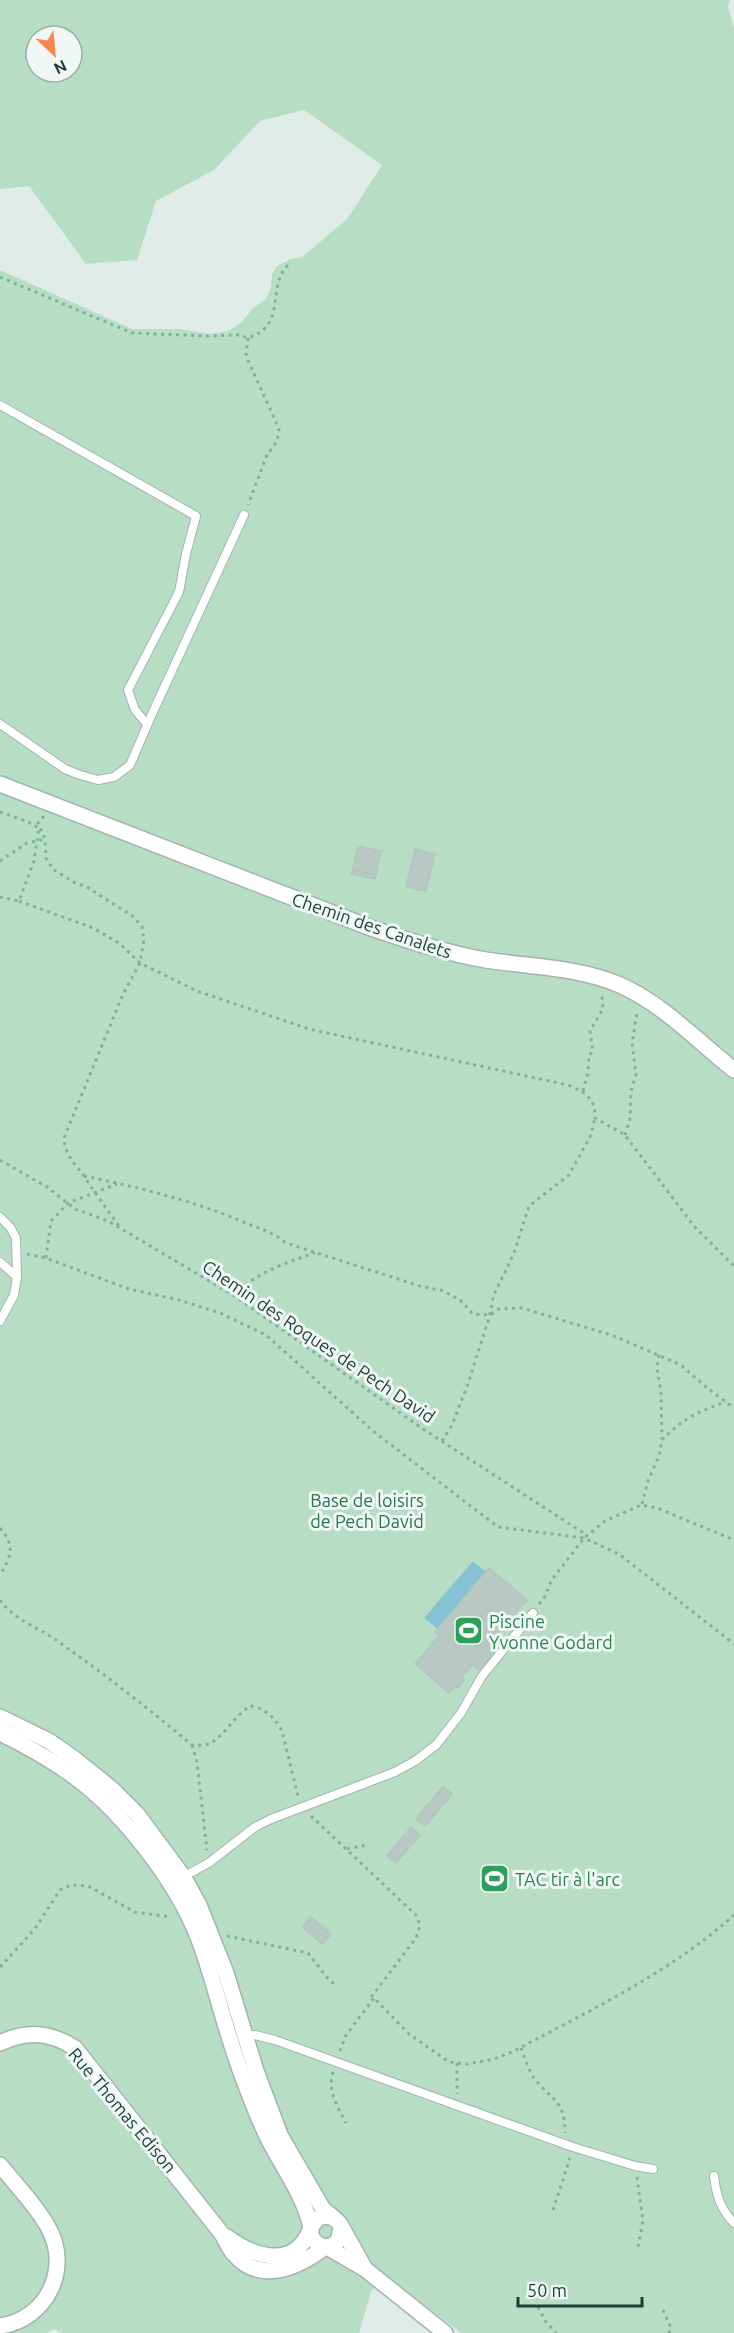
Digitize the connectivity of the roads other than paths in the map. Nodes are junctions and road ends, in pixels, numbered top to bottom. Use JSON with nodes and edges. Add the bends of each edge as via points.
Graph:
{"nodes":[{"id":1,"x":0,"y":405,"type":"edge"},
{"id":2,"x":244,"y":515,"type":"road end"},
{"id":3,"x":0,"y":724,"type":"edge"},
{"id":4,"x":147,"y":724,"type":"junction"},
{"id":5,"x":0,"y":784,"type":"edge"},
{"id":6,"x":734,"y":1070,"type":"edge"},
{"id":7,"x":0,"y":1217,"type":"edge"},
{"id":8,"x":0,"y":1262,"type":"edge"},
{"id":9,"x":17,"y":1276,"type":"junction"},
{"id":10,"x":0,"y":1321,"type":"edge"},
{"id":11,"x":533,"y":1613,"type":"road end"},
{"id":12,"x":0,"y":1717,"type":"edge"},
{"id":13,"x":0,"y":1733,"type":"edge"},
{"id":14,"x":177,"y":1880,"type":"junction"},
{"id":15,"x":238,"y":2037,"type":"junction"},
{"id":16,"x":0,"y":2043,"type":"edge"},
{"id":17,"x":0,"y":2165,"type":"edge"},
{"id":18,"x":653,"y":2169,"type":"dead end"},
{"id":19,"x":714,"y":2176,"type":"dead end"},
{"id":20,"x":338,"y":2223,"type":"junction"},
{"id":21,"x":734,"y":2223,"type":"edge"},
{"id":22,"x":310,"y":2229,"type":"junction"},
{"id":23,"x":222,"y":2234,"type":"junction"},
{"id":24,"x":326,"y":2247,"type":"junction"},
{"id":25,"x":365,"y":2269,"type":"junction"},
{"id":26,"x":0,"y":2326,"type":"edge"},
{"id":27,"x":445,"y":2333,"type":"edge"}],
"edges":[{"from":1,"to":4,"type":"lane","via":[[196,516],[179,592],[128,690],[135,710]]},
{"from":2,"to":4,"type":"lane"},
{"from":3,"to":4,"type":"lane","via":[[65,769],[98,780],[114,777],[130,765]]},
{"from":5,"to":6,"type":"street","name":"Chemin des Canalets","via":[[410,941],[477,958],[579,972],[606,980],[671,1018]]},
{"from":7,"to":9,"type":"lane","via":[[16,1238]]},
{"from":8,"to":9,"type":"lane"},
{"from":9,"to":10,"type":"lane","via":[[14,1295]]},
{"from":11,"to":14,"type":"lane","via":[[482,1676],[461,1713],[436,1745],[415,1761],[255,1827],[210,1862]]},
{"from":12,"to":14,"type":"street","via":[[49,1741],[112,1789],[137,1815]]},
{"from":13,"to":14,"type":"street","via":[[73,1775],[110,1806]]},
{"from":14,"to":15,"type":"street"},
{"from":14,"to":15,"type":"street","via":[[213,1938]]},
{"from":15,"to":18,"type":"lane","via":[[275,2040],[564,2144]]},
{"from":15,"to":20,"type":"street","via":[[256,2071],[280,2135],[323,2209]]},
{"from":15,"to":22,"type":"street","via":[[256,2112],[297,2190]]},
{"from":16,"to":23,"type":"street","name":"Rue Thomas Edison","via":[[15,2036],[39,2033],[75,2048]]},
{"from":17,"to":26,"type":"street","via":[[49,2228],[57,2267],[45,2302],[32,2315]]},
{"from":19,"to":21,"type":"lane","via":[[723,2210]]},
{"from":20,"to":22,"type":"street","via":[[329,2216],[318,2218]]},
{"from":20,"to":24,"type":"street","via":[[338,2241]]},
{"from":20,"to":25,"type":"street"},
{"from":22,"to":23,"type":"street","name":"Rue Thomas Edison","via":[[297,2248],[269,2257],[255,2254]]},
{"from":22,"to":24,"type":"street","via":[[314,2242]]},
{"from":23,"to":24,"type":"street","name":"Rue Thomas Edison","via":[[233,2254],[248,2266],[266,2272],[284,2270]]},
{"from":24,"to":25,"type":"street"},
{"from":25,"to":27,"type":"street"}]}
